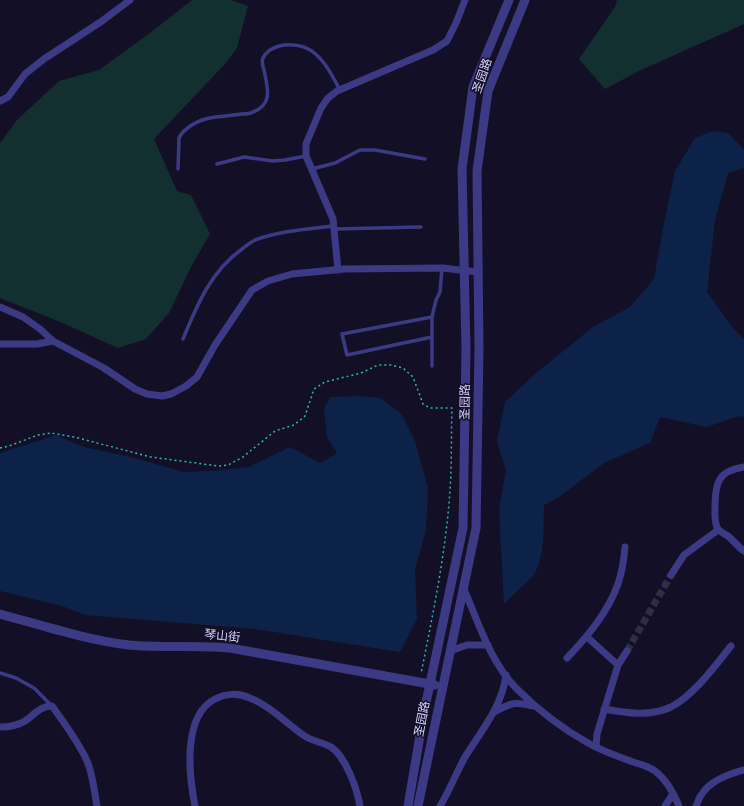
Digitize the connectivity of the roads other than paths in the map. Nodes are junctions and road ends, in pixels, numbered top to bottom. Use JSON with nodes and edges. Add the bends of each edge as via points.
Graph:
{"nodes":[{"id":1,"x":130,"y":0,"type":"edge"},
{"id":2,"x":465,"y":0,"type":"edge"},
{"id":3,"x":509,"y":0,"type":"edge"},
{"id":4,"x":525,"y":0,"type":"edge"},
{"id":5,"x":340,"y":90,"type":"junction"},
{"id":6,"x":0,"y":102,"type":"edge"},
{"id":7,"x":306,"y":156,"type":"junction"},
{"id":8,"x":425,"y":159,"type":"dead end"},
{"id":9,"x":217,"y":164,"type":"dead end"},
{"id":10,"x":178,"y":169,"type":"dead end"},
{"id":11,"x":312,"y":169,"type":"junction"},
{"id":12,"x":334,"y":227,"type":"junction"},
{"id":13,"x":421,"y":227,"type":"dead end"},
{"id":14,"x":442,"y":268,"type":"junction"},
{"id":15,"x":338,"y":270,"type":"junction"},
{"id":16,"x":464,"y":271,"type":"junction"},
{"id":17,"x":478,"y":272,"type":"junction"},
{"id":18,"x":0,"y":307,"type":"edge"},
{"id":19,"x":432,"y":316,"type":"junction"},
{"id":20,"x":432,"y":337,"type":"junction"},
{"id":21,"x":183,"y":339,"type":"dead end"},
{"id":22,"x":53,"y":341,"type":"junction"},
{"id":23,"x":0,"y":344,"type":"edge"},
{"id":24,"x":432,"y":366,"type":"dead end"},
{"id":25,"x":744,"y":467,"type":"edge"},
{"id":26,"x":718,"y":530,"type":"junction"},
{"id":27,"x":625,"y":547,"type":"dead end"},
{"id":28,"x":744,"y":552,"type":"edge"},
{"id":29,"x":671,"y":575,"type":"tunnel mouth"},
{"id":30,"x":463,"y":587,"type":"junction"},
{"id":31,"x":0,"y":614,"type":"edge"},
{"id":32,"x":587,"y":637,"type":"junction"},
{"id":33,"x":488,"y":645,"type":"junction"},
{"id":34,"x":731,"y":646,"type":"dead end"},
{"id":35,"x":450,"y":651,"type":"junction"},
{"id":36,"x":627,"y":651,"type":"tunnel mouth"},
{"id":37,"x":567,"y":658,"type":"dead end"},
{"id":38,"x":618,"y":665,"type":"junction"},
{"id":39,"x":0,"y":673,"type":"edge"},
{"id":40,"x":506,"y":676,"type":"junction"},
{"id":41,"x":430,"y":685,"type":"junction"},
{"id":42,"x":442,"y":686,"type":"junction"},
{"id":43,"x":52,"y":706,"type":"junction"},
{"id":44,"x":536,"y":706,"type":"junction"},
{"id":45,"x":604,"y":709,"type":"junction"},
{"id":46,"x":494,"y":712,"type":"junction"},
{"id":47,"x":0,"y":727,"type":"edge"},
{"id":48,"x":596,"y":747,"type":"junction"},
{"id":49,"x":744,"y":770,"type":"edge"},
{"id":50,"x":673,"y":794,"type":"junction"},
{"id":51,"x":97,"y":806,"type":"edge"},
{"id":52,"x":195,"y":806,"type":"edge"},
{"id":53,"x":360,"y":806,"type":"edge"},
{"id":54,"x":408,"y":806,"type":"edge"},
{"id":55,"x":418,"y":806,"type":"edge"},
{"id":56,"x":440,"y":806,"type":"edge"},
{"id":57,"x":665,"y":806,"type":"edge"},
{"id":58,"x":679,"y":806,"type":"edge"},
{"id":59,"x":696,"y":806,"type":"edge"}],
"edges":[{"from":1,"to":6,"type":"street","via":[[44,59],[25,74]]},
{"from":2,"to":5,"type":"street","via":[[447,40],[433,50]]},
{"from":3,"to":16,"type":"street","name":"圣园路","via":[[473,87],[462,169]]},
{"from":4,"to":17,"type":"street","name":"圣园路","via":[[488,91],[477,171]]},
{"from":5,"to":7,"type":"street","via":[[328,98],[321,108],[306,144]]},
{"from":5,"to":10,"type":"lane","via":[[327,65],[308,50],[287,45],[266,51],[262,60],[267,100],[253,112],[209,117],[198,121],[180,134]]},
{"from":7,"to":9,"type":"lane","via":[[273,161],[244,157]]},
{"from":7,"to":11,"type":"street"},
{"from":8,"to":11,"type":"lane","via":[[375,150],[360,150],[336,163]]},
{"from":11,"to":12,"type":"street","via":[[330,208]]},
{"from":12,"to":13,"type":"lane"},
{"from":12,"to":15,"type":"street"},
{"from":12,"to":21,"type":"lane","via":[[278,234],[254,241],[231,256],[213,277],[201,297]]},
{"from":14,"to":15,"type":"street"},
{"from":14,"to":16,"type":"street"},
{"from":14,"to":19,"type":"lane","via":[[440,292]]},
{"from":15,"to":22,"type":"street","via":[[292,274],[268,281],[252,290],[214,345],[197,377],[171,394],[147,394],[135,389],[104,368]]},
{"from":16,"to":17,"type":"street"},
{"from":16,"to":41,"type":"street","name":"圣园路","via":[[466,349],[463,528]]},
{"from":17,"to":30,"type":"street","name":"圣园路","via":[[476,528]]},
{"from":18,"to":22,"type":"street","via":[[23,318]]},
{"from":19,"to":20,"type":"lane"},
{"from":19,"to":20,"type":"lane","via":[[342,334],[347,355]]},
{"from":20,"to":24,"type":"lane"},
{"from":22,"to":23,"type":"street","via":[[37,344]]},
{"from":25,"to":26,"type":"street","via":[[726,473],[717,485],[715,490]]},
{"from":26,"to":28,"type":"street"},
{"from":26,"to":29,"type":"street","via":[[684,555]]},
{"from":27,"to":32,"type":"street","via":[[618,584]]},
{"from":30,"to":33,"type":"street"},
{"from":30,"to":35,"type":"street","name":"圣园路"},
{"from":31,"to":41,"type":"street","name":"琴山街","via":[[108,642],[230,648]]},
{"from":32,"to":37,"type":"street"},
{"from":32,"to":38,"type":"street"},
{"from":33,"to":35,"type":"street","via":[[467,645]]},
{"from":33,"to":40,"type":"street"},
{"from":34,"to":45,"type":"street","via":[[689,694],[671,707],[645,713],[623,713]]},
{"from":35,"to":42,"type":"street","name":"圣园路"},
{"from":36,"to":38,"type":"street"},
{"from":38,"to":45,"type":"street"},
{"from":39,"to":43,"type":"lane","via":[[34,688]]},
{"from":40,"to":44,"type":"street"},
{"from":40,"to":46,"type":"street"},
{"from":41,"to":42,"type":"street","name":"琴山街"},
{"from":41,"to":54,"type":"street","name":"圣园路"},
{"from":42,"to":55,"type":"street","name":"圣园路"},
{"from":43,"to":47,"type":"street","via":[[45,706],[24,722],[11,727]]},
{"from":43,"to":51,"type":"street","via":[[88,762]]},
{"from":44,"to":46,"type":"street","via":[[519,702]]},
{"from":44,"to":48,"type":"street"},
{"from":45,"to":48,"type":"street"},
{"from":46,"to":56,"type":"street","via":[[464,758]]},
{"from":48,"to":50,"type":"street","via":[[655,771]]},
{"from":49,"to":59,"type":"street","via":[[716,781],[702,793]]},
{"from":50,"to":57,"type":"street"},
{"from":50,"to":58,"type":"street"},
{"from":52,"to":53,"type":"street","via":[[191,786],[190,747],[197,720],[203,708],[220,696],[230,694],[251,698],[304,736],[331,747],[347,768],[356,788]]}]}
